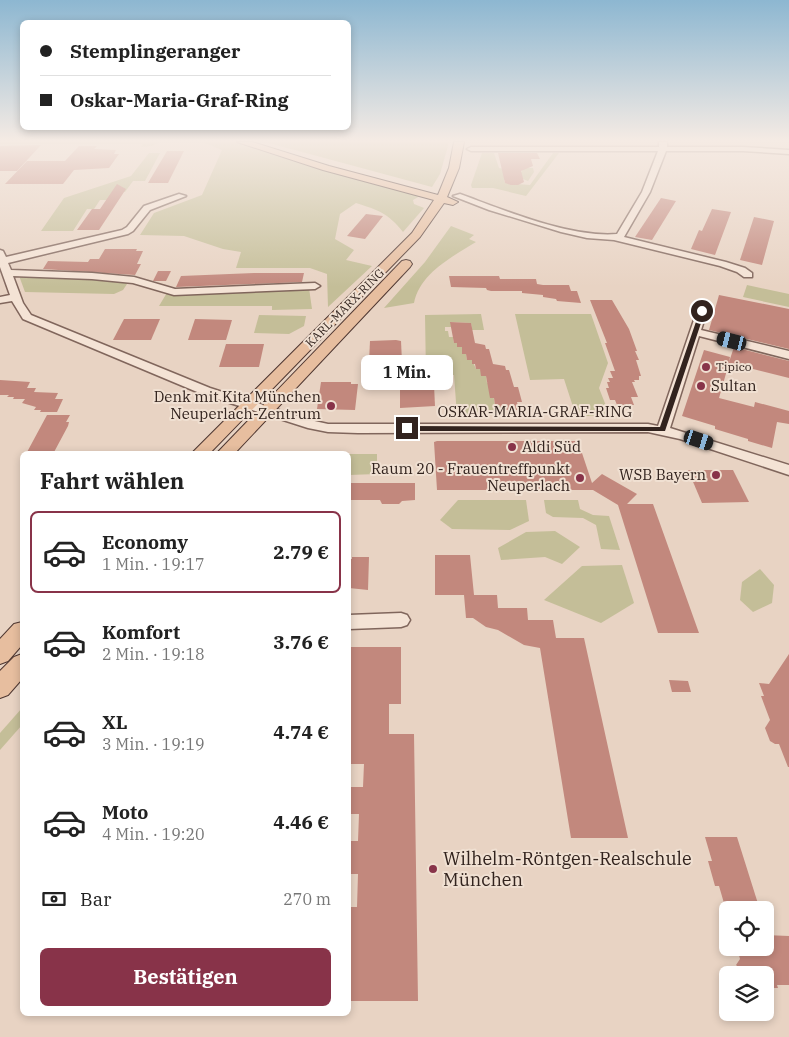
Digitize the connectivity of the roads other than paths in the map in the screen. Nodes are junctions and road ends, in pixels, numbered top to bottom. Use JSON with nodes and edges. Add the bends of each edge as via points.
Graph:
{"nodes":[{"id":1,"x":419,"y":190,"type":"edge"},
{"id":2,"x":423,"y":190,"type":"edge"},
{"id":3,"x":445,"y":190,"type":"edge"},
{"id":4,"x":459,"y":190,"type":"edge"},
{"id":5,"x":647,"y":190,"type":"edge"},
{"id":6,"x":182,"y":196,"type":"dead end"},
{"id":7,"x":442,"y":196,"type":"junction"},
{"id":8,"x":453,"y":204,"type":"junction"},
{"id":9,"x":616,"y":238,"type":"junction"},
{"id":10,"x":419,"y":251,"type":"dead end"},
{"id":11,"x":2,"y":257,"type":"edge"},
{"id":12,"x":7,"y":273,"type":"junction"},
{"id":13,"x":748,"y":275,"type":"dead end"},
{"id":14,"x":315,"y":286,"type":"dead end"},
{"id":15,"x":16,"y":297,"type":"junction"},
{"id":16,"x":0,"y":300,"type":"edge"},
{"id":17,"x":702,"y":311,"type":"dead end"},
{"id":18,"x":695,"y":332,"type":"junction"},
{"id":19,"x":789,"y":355,"type":"edge"},
{"id":20,"x":248,"y":405,"type":"junction"},
{"id":21,"x":265,"y":410,"type":"junction"},
{"id":22,"x":663,"y":430,"type":"junction"},
{"id":23,"x":202,"y":451,"type":"edge"},
{"id":24,"x":227,"y":451,"type":"edge"},
{"id":25,"x":789,"y":470,"type":"edge"},
{"id":26,"x":401,"y":620,"type":"dead end"},
{"id":27,"x":351,"y":622,"type":"edge"},
{"id":28,"x":20,"y":633,"type":"edge"},
{"id":29,"x":0,"y":654,"type":"edge"},
{"id":30,"x":20,"y":666,"type":"edge"},
{"id":31,"x":0,"y":687,"type":"edge"}],
"edges":[{"from":1,"to":7,"type":"main road"},
{"from":2,"to":7,"type":"main road"},
{"from":3,"to":7,"type":"main road","name":"KARL-MARX-RING"},
{"from":4,"to":8,"type":"main road"},
{"from":5,"to":9,"type":"street","via":[[620,237]]},
{"from":6,"to":11,"type":"street","via":[[147,208],[125,232]]},
{"from":7,"to":8,"type":"main road"},
{"from":7,"to":20,"type":"main road","name":"KARL-MARX-RING","via":[[395,258]]},
{"from":8,"to":9,"type":"street","via":[[501,211],[546,225]]},
{"from":9,"to":13,"type":"street","via":[[723,264]]},
{"from":10,"to":21,"type":"main road","name":"KARL-MARX-RING"},
{"from":11,"to":12,"type":"street","name":"OSKAR-MARIA-GRAF-RING"},
{"from":12,"to":14,"type":"street","via":[[134,280],[174,292]]},
{"from":12,"to":15,"type":"street","name":"OSKAR-MARIA-GRAF-RING"},
{"from":15,"to":16,"type":"street"},
{"from":15,"to":20,"type":"street","name":"OSKAR-MARIA-GRAF-RING","via":[[28,317],[206,391]]},
{"from":17,"to":18,"type":"street"},
{"from":18,"to":19,"type":"street"},
{"from":18,"to":22,"type":"street"},
{"from":20,"to":21,"type":"street","name":"OSKAR-MARIA-GRAF-RING"},
{"from":20,"to":23,"type":"main road","name":"KARL-MARX-RING"},
{"from":21,"to":22,"type":"street","name":"OSKAR-MARIA-GRAF-RING","via":[[328,428]]},
{"from":21,"to":24,"type":"main road","name":"KARL-MARX-RING"},
{"from":22,"to":25,"type":"street","name":"OSKAR-MARIA-GRAF-RING"},
{"from":26,"to":27,"type":"street"},
{"from":28,"to":29,"type":"main road"},
{"from":30,"to":31,"type":"main road"}]}
